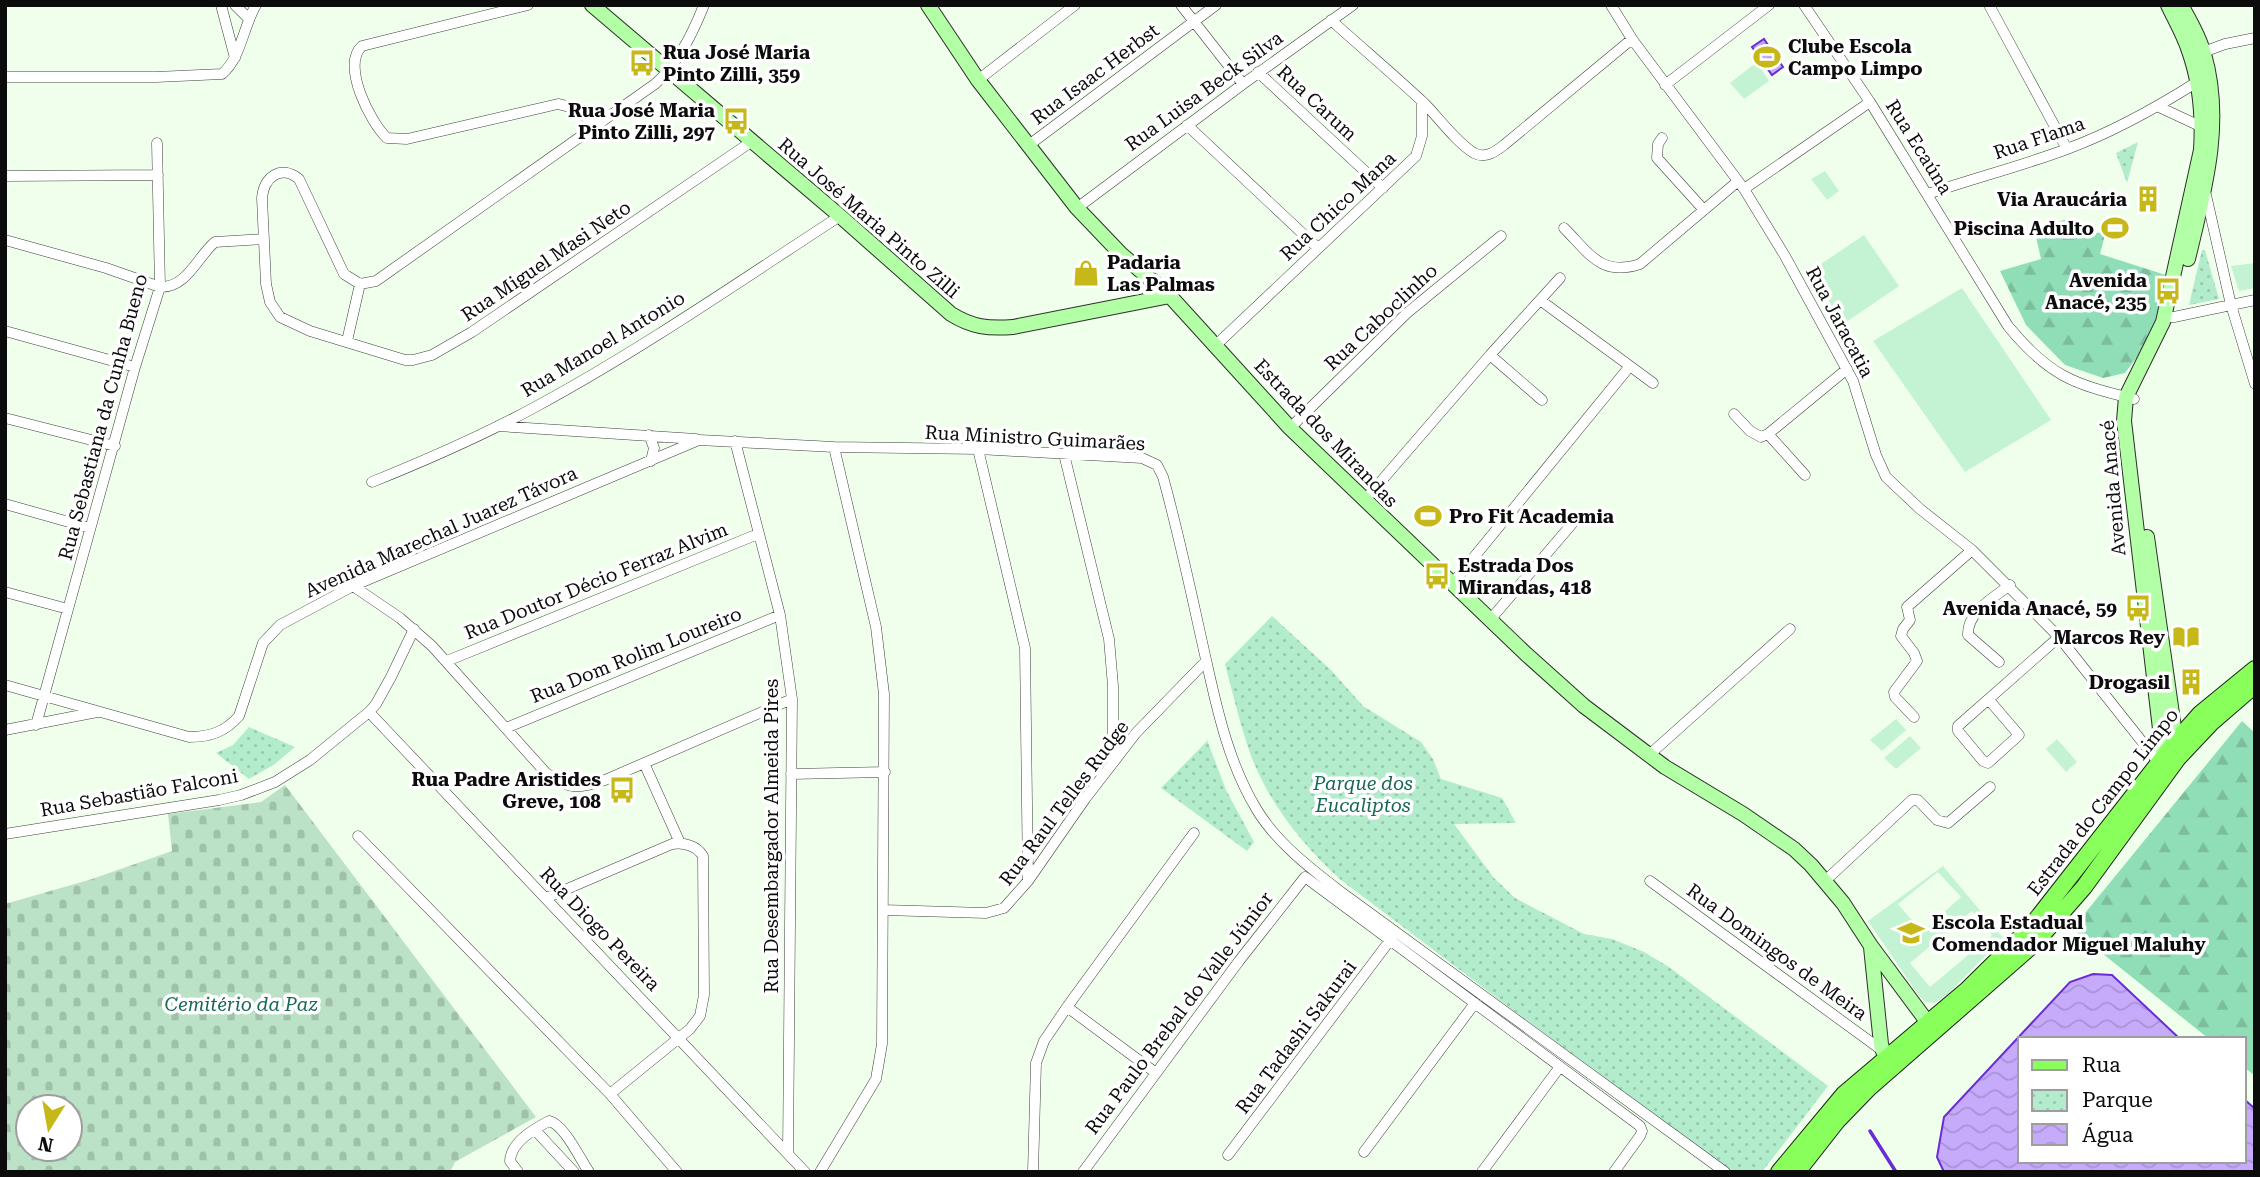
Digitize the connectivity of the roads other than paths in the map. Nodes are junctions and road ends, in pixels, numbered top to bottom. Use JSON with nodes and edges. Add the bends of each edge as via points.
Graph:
{"nodes":[{"id":1,"x":221,"y":5,"type":"edge"},
{"id":2,"x":235,"y":5,"type":"edge"},
{"id":3,"x":256,"y":5,"type":"edge"},
{"id":4,"x":528,"y":5,"type":"edge"},
{"id":5,"x":592,"y":5,"type":"edge"},
{"id":6,"x":704,"y":5,"type":"edge"},
{"id":7,"x":928,"y":5,"type":"edge"},
{"id":8,"x":1075,"y":5,"type":"edge"},
{"id":9,"x":1181,"y":5,"type":"edge"},
{"id":10,"x":1216,"y":5,"type":"edge"},
{"id":11,"x":1353,"y":5,"type":"edge"},
{"id":12,"x":1611,"y":5,"type":"edge"},
{"id":13,"x":1769,"y":5,"type":"edge"},
{"id":14,"x":1804,"y":5,"type":"edge"},
{"id":15,"x":1989,"y":5,"type":"edge"},
{"id":16,"x":2168,"y":5,"type":"edge"},
{"id":17,"x":2181,"y":5,"type":"edge"},
{"id":18,"x":248,"y":18,"type":"junction"},
{"id":19,"x":1331,"y":20,"type":"junction"},
{"id":20,"x":1193,"y":23,"type":"junction"},
{"id":21,"x":2255,"y":37,"type":"edge"},
{"id":22,"x":1632,"y":39,"type":"junction"},
{"id":23,"x":2197,"y":54,"type":"junction"},
{"id":24,"x":235,"y":58,"type":"junction"},
{"id":25,"x":669,"y":71,"type":"junction"},
{"id":26,"x":1258,"y":72,"type":"junction"},
{"id":27,"x":5,"y":77,"type":"edge"},
{"id":28,"x":978,"y":80,"type":"junction"},
{"id":29,"x":2197,"y":82,"type":"junction"},
{"id":30,"x":1243,"y":83,"type":"junction"},
{"id":31,"x":1665,"y":85,"type":"junction"},
{"id":32,"x":1422,"y":101,"type":"junction"},
{"id":33,"x":1870,"y":102,"type":"junction"},
{"id":34,"x":2159,"y":107,"type":"junction"},
{"id":35,"x":1187,"y":125,"type":"junction"},
{"id":36,"x":593,"y":126,"type":"junction"},
{"id":37,"x":2202,"y":127,"type":"junction"},
{"id":38,"x":1662,"y":138,"type":"dead end"},
{"id":39,"x":751,"y":142,"type":"junction"},
{"id":40,"x":157,"y":143,"type":"dead end"},
{"id":41,"x":1028,"y":145,"type":"junction"},
{"id":42,"x":2067,"y":149,"type":"junction"},
{"id":43,"x":158,"y":175,"type":"junction"},
{"id":44,"x":5,"y":176,"type":"edge"},
{"id":45,"x":1740,"y":186,"type":"junction"},
{"id":46,"x":2199,"y":186,"type":"junction"},
{"id":47,"x":1383,"y":188,"type":"junction"},
{"id":48,"x":1928,"y":194,"type":"junction"},
{"id":49,"x":1077,"y":208,"type":"junction"},
{"id":50,"x":1704,"y":210,"type":"junction"},
{"id":51,"x":840,"y":216,"type":"junction"},
{"id":52,"x":1564,"y":228,"type":"dead end"},
{"id":53,"x":1501,"y":236,"type":"dead end"},
{"id":54,"x":264,"y":239,"type":"junction"},
{"id":55,"x":5,"y":240,"type":"edge"},
{"id":56,"x":1318,"y":248,"type":"junction"},
{"id":57,"x":1560,"y":278,"type":"dead end"},
{"id":58,"x":360,"y":284,"type":"junction"},
{"id":59,"x":160,"y":287,"type":"junction"},
{"id":60,"x":1170,"y":296,"type":"junction"},
{"id":61,"x":1540,"y":300,"type":"junction"},
{"id":62,"x":2255,"y":300,"type":"edge"},
{"id":63,"x":2231,"y":305,"type":"junction"},
{"id":64,"x":2169,"y":317,"type":"junction"},
{"id":65,"x":5,"y":331,"type":"edge"},
{"id":66,"x":347,"y":341,"type":"junction"},
{"id":67,"x":1216,"y":345,"type":"junction"},
{"id":68,"x":1490,"y":355,"type":"junction"},
{"id":69,"x":1630,"y":366,"type":"junction"},
{"id":70,"x":135,"y":367,"type":"junction"},
{"id":71,"x":1847,"y":369,"type":"junction"},
{"id":72,"x":1653,"y":383,"type":"dead end"},
{"id":73,"x":2255,"y":384,"type":"edge"},
{"id":74,"x":2130,"y":398,"type":"junction"},
{"id":75,"x":1542,"y":400,"type":"dead end"},
{"id":76,"x":1734,"y":414,"type":"dead end"},
{"id":77,"x":5,"y":418,"type":"edge"},
{"id":78,"x":497,"y":426,"type":"junction"},
{"id":79,"x":1290,"y":428,"type":"junction"},
{"id":80,"x":1768,"y":434,"type":"junction"},
{"id":81,"x":649,"y":435,"type":"junction"},
{"id":82,"x":699,"y":440,"type":"junction"},
{"id":83,"x":735,"y":441,"type":"junction"},
{"id":84,"x":2131,"y":443,"type":"junction"},
{"id":85,"x":115,"y":446,"type":"junction"},
{"id":86,"x":834,"y":447,"type":"junction"},
{"id":87,"x":978,"y":449,"type":"junction"},
{"id":88,"x":1064,"y":454,"type":"junction"},
{"id":89,"x":651,"y":461,"type":"junction"},
{"id":90,"x":1805,"y":475,"type":"dead end"},
{"id":91,"x":372,"y":482,"type":"dead end"},
{"id":92,"x":1364,"y":501,"type":"junction"},
{"id":93,"x":5,"y":504,"type":"edge"},
{"id":94,"x":1577,"y":518,"type":"dead end"},
{"id":95,"x":90,"y":528,"type":"junction"},
{"id":96,"x":758,"y":534,"type":"junction"},
{"id":97,"x":1972,"y":550,"type":"junction"},
{"id":98,"x":1452,"y":584,"type":"junction"},
{"id":99,"x":2010,"y":585,"type":"junction"},
{"id":100,"x":353,"y":586,"type":"junction"},
{"id":101,"x":5,"y":592,"type":"edge"},
{"id":102,"x":68,"y":609,"type":"junction"},
{"id":103,"x":780,"y":615,"type":"junction"},
{"id":104,"x":1490,"y":620,"type":"junction"},
{"id":105,"x":414,"y":629,"type":"junction"},
{"id":106,"x":1790,"y":629,"type":"dead end"},
{"id":107,"x":2059,"y":637,"type":"junction"},
{"id":108,"x":447,"y":661,"type":"junction"},
{"id":109,"x":1206,"y":661,"type":"junction"},
{"id":110,"x":1998,"y":662,"type":"dead end"},
{"id":111,"x":2255,"y":668,"type":"edge"},
{"id":112,"x":5,"y":685,"type":"edge"},
{"id":113,"x":2255,"y":685,"type":"edge"},
{"id":114,"x":43,"y":695,"type":"junction"},
{"id":115,"x":792,"y":699,"type":"junction"},
{"id":116,"x":1989,"y":701,"type":"junction"},
{"id":117,"x":102,"y":711,"type":"junction"},
{"id":118,"x":369,"y":712,"type":"junction"},
{"id":119,"x":1914,"y":717,"type":"dead end"},
{"id":120,"x":36,"y":725,"type":"junction"},
{"id":121,"x":506,"y":728,"type":"junction"},
{"id":122,"x":5,"y":730,"type":"edge"},
{"id":123,"x":1650,"y":755,"type":"junction"},
{"id":124,"x":2168,"y":759,"type":"junction"},
{"id":125,"x":1113,"y":762,"type":"junction"},
{"id":126,"x":644,"y":763,"type":"junction"},
{"id":127,"x":885,"y":772,"type":"junction"},
{"id":128,"x":791,"y":774,"type":"junction"},
{"id":129,"x":1990,"y":787,"type":"dead end"},
{"id":130,"x":1194,"y":833,"type":"dead end"},
{"id":131,"x":5,"y":834,"type":"edge"},
{"id":132,"x":358,"y":836,"type":"dead end"},
{"id":133,"x":680,"y":843,"type":"junction"},
{"id":134,"x":1028,"y":881,"type":"junction"},
{"id":135,"x":1650,"y":881,"type":"dead end"},
{"id":136,"x":1825,"y":881,"type":"junction"},
{"id":137,"x":547,"y":898,"type":"junction"},
{"id":138,"x":883,"y":910,"type":"junction"},
{"id":139,"x":1391,"y":939,"type":"junction"},
{"id":140,"x":1871,"y":946,"type":"junction"},
{"id":141,"x":1475,"y":1003,"type":"junction"},
{"id":142,"x":1067,"y":1007,"type":"junction"},
{"id":143,"x":1931,"y":1027,"type":"junction"},
{"id":144,"x":680,"y":1038,"type":"junction"},
{"id":145,"x":1888,"y":1057,"type":"junction"},
{"id":146,"x":1559,"y":1068,"type":"junction"},
{"id":147,"x":1156,"y":1073,"type":"junction"},
{"id":148,"x":610,"y":1094,"type":"junction"},
{"id":149,"x":536,"y":1130,"type":"junction"},
{"id":150,"x":1364,"y":1152,"type":"dead end"},
{"id":151,"x":788,"y":1153,"type":"junction"},
{"id":152,"x":1228,"y":1155,"type":"dead end"},
{"id":153,"x":1034,"y":1171,"type":"edge"},
{"id":154,"x":518,"y":1172,"type":"edge"},
{"id":155,"x":574,"y":1172,"type":"edge"},
{"id":156,"x":589,"y":1172,"type":"edge"},
{"id":157,"x":677,"y":1172,"type":"edge"},
{"id":158,"x":805,"y":1172,"type":"edge"},
{"id":159,"x":820,"y":1172,"type":"edge"},
{"id":160,"x":1083,"y":1172,"type":"edge"},
{"id":161,"x":1482,"y":1172,"type":"edge"},
{"id":162,"x":1614,"y":1172,"type":"edge"},
{"id":163,"x":1725,"y":1172,"type":"edge"},
{"id":164,"x":1779,"y":1172,"type":"edge"},
{"id":165,"x":1797,"y":1172,"type":"edge"}],
"edges":[{"from":1,"to":24,"type":"street"},
{"from":2,"to":18,"type":"street"},
{"from":3,"to":18,"type":"street"},
{"from":4,"to":36,"type":"street","via":[[362,46],[355,56],[355,75],[376,124],[387,138],[407,139],[558,104],[574,107]]},
{"from":5,"to":25,"type":"street","name":"Rua José Maria Pinto Zilli"},
{"from":6,"to":25,"type":"street"},
{"from":7,"to":28,"type":"street","name":"Estrada dos Mirandas"},
{"from":8,"to":28,"type":"street"},
{"from":9,"to":20,"type":"street"},
{"from":10,"to":20,"type":"street","name":"Rua Isaac Herbst"},
{"from":11,"to":19,"type":"street","name":"Rua Luisa Beck Silva"},
{"from":12,"to":22,"type":"street","name":"Rua Jaracatia"},
{"from":13,"to":31,"type":"street"},
{"from":14,"to":33,"type":"street","name":"Rua Ecaúna"},
{"from":15,"to":42,"type":"street"},
{"from":16,"to":23,"type":"street","name":"Avenida Anacé"},
{"from":17,"to":23,"type":"street","name":"Avenida Anacé"},
{"from":18,"to":24,"type":"street"},
{"from":19,"to":26,"type":"street","name":"Rua Luisa Beck Silva"},
{"from":19,"to":32,"type":"street"},
{"from":20,"to":30,"type":"street"},
{"from":20,"to":41,"type":"street","name":"Rua Isaac Herbst"},
{"from":21,"to":23,"type":"street"},
{"from":22,"to":31,"type":"street","name":"Rua Jaracatia"},
{"from":22,"to":32,"type":"street","via":[[1488,155],[1475,154]]},
{"from":23,"to":29,"type":"street","name":"Avenida Anacé"},
{"from":23,"to":46,"type":"street","name":"Avenida Anacé","via":[[2209,76],[2212,132]]},
{"from":24,"to":27,"type":"street","via":[[222,74],[212,76]]},
{"from":25,"to":36,"type":"street"},
{"from":25,"to":39,"type":"street","name":"Rua José Maria Pinto Zilli"},
{"from":26,"to":30,"type":"street","name":"Rua Luisa Beck Silva"},
{"from":26,"to":47,"type":"street","name":"Rua Carum"},
{"from":28,"to":41,"type":"street","name":"Estrada dos Mirandas"},
{"from":29,"to":34,"type":"street","name":"Rua Flama"},
{"from":29,"to":37,"type":"street","name":"Avenida Anacé"},
{"from":30,"to":35,"type":"street","name":"Rua Luisa Beck Silva"},
{"from":31,"to":45,"type":"street","name":"Rua Jaracatia"},
{"from":32,"to":47,"type":"street","name":"Rua Chico Mana","via":[[1419,151]]},
{"from":33,"to":45,"type":"street"},
{"from":33,"to":48,"type":"street","name":"Rua Ecaúna"},
{"from":34,"to":37,"type":"street"},
{"from":34,"to":42,"type":"street","name":"Rua Flama"},
{"from":35,"to":49,"type":"street","name":"Rua Luisa Beck Silva"},
{"from":35,"to":56,"type":"street"},
{"from":36,"to":58,"type":"street","via":[[388,274]]},
{"from":37,"to":46,"type":"street","name":"Avenida Anacé"},
{"from":38,"to":50,"type":"street","via":[[1657,158]]},
{"from":39,"to":51,"type":"street","name":"Rua José Maria Pinto Zilli"},
{"from":39,"to":66,"type":"street","name":"Rua Miguel Masi Neto","via":[[432,355],[405,360]]},
{"from":40,"to":43,"type":"street","name":"Rua Sebastiana da Cunha Bueno"},
{"from":41,"to":49,"type":"street","name":"Estrada dos Mirandas"},
{"from":42,"to":48,"type":"street","name":"Rua Flama"},
{"from":43,"to":44,"type":"street"},
{"from":43,"to":59,"type":"street","name":"Rua Sebastiana da Cunha Bueno"},
{"from":45,"to":50,"type":"street"},
{"from":45,"to":71,"type":"street","name":"Rua Jaracatia","via":[[1785,256]]},
{"from":46,"to":63,"type":"street"},
{"from":46,"to":64,"type":"street","name":"Avenida Anacé"},
{"from":47,"to":56,"type":"street","name":"Rua Chico Mana"},
{"from":48,"to":74,"type":"street","name":"Rua Ecaúna","via":[[2026,348],[2075,383]]},
{"from":49,"to":60,"type":"street","name":"Estrada dos Mirandas"},
{"from":50,"to":52,"type":"street","via":[[1640,264],[1630,267],[1602,265]]},
{"from":51,"to":60,"type":"street","name":"Rua José Maria Pinto Zilli","via":[[951,314],[981,328],[1013,327]]},
{"from":51,"to":78,"type":"street","name":"Rua Manoel Antonio","via":[[614,362]]},
{"from":53,"to":79,"type":"street","name":"Rua Caboclinho","via":[[1407,313]]},
{"from":54,"to":58,"type":"street","name":"Rua Miguel Masi Neto","via":[[265,182],[274,175],[294,176],[302,184],[341,270]]},
{"from":54,"to":59,"type":"street","via":[[215,242],[176,285]]},
{"from":54,"to":66,"type":"street","name":"Rua Miguel Masi Neto","via":[[273,309],[291,323]]},
{"from":55,"to":59,"type":"street"},
{"from":56,"to":67,"type":"street","name":"Rua Chico Mana"},
{"from":57,"to":61,"type":"street"},
{"from":58,"to":66,"type":"street"},
{"from":59,"to":70,"type":"street","name":"Rua Sebastiana da Cunha Bueno"},
{"from":60,"to":67,"type":"street","name":"Estrada dos Mirandas"},
{"from":61,"to":68,"type":"street"},
{"from":61,"to":69,"type":"street"},
{"from":62,"to":63,"type":"street"},
{"from":63,"to":64,"type":"street"},
{"from":63,"to":73,"type":"street"},
{"from":64,"to":74,"type":"street","name":"Avenida Anacé"},
{"from":65,"to":70,"type":"street"},
{"from":67,"to":79,"type":"street","name":"Estrada dos Mirandas"},
{"from":68,"to":75,"type":"street"},
{"from":68,"to":92,"type":"street"},
{"from":69,"to":72,"type":"street"},
{"from":69,"to":98,"type":"street"},
{"from":70,"to":85,"type":"street","name":"Rua Sebastiana da Cunha Bueno"},
{"from":71,"to":80,"type":"street"},
{"from":71,"to":97,"type":"street","name":"Rua Jaracatia","via":[[1886,477]]},
{"from":74,"to":84,"type":"street","name":"Avenida Anacé","via":[[2124,421]]},
{"from":76,"to":80,"type":"street","via":[[1756,435]]},
{"from":77,"to":85,"type":"street"},
{"from":78,"to":81,"type":"street"},
{"from":78,"to":91,"type":"street","name":"Rua Manoel Antonio"},
{"from":79,"to":92,"type":"street","name":"Estrada dos Mirandas"},
{"from":80,"to":90,"type":"street"},
{"from":81,"to":82,"type":"street"},
{"from":81,"to":89,"type":"street","via":[[654,448]]},
{"from":82,"to":83,"type":"street","name":"Avenida Marechal Juarez Távora"},
{"from":82,"to":89,"type":"street","name":"Avenida Marechal Juarez Távora"},
{"from":83,"to":86,"type":"street","name":"Avenida Marechal Juarez Távora"},
{"from":83,"to":96,"type":"street","name":"Rua Desembargador Almeida Pires"},
{"from":84,"to":124,"type":"street","name":"Avenida Anacé"},
{"from":84,"to":124,"type":"street","name":"Avenida Anacé","via":[[2152,586]]},
{"from":85,"to":95,"type":"street","name":"Rua Sebastiana da Cunha Bueno"},
{"from":86,"to":87,"type":"street","name":"Rua Ministro Guimarães"},
{"from":86,"to":127,"type":"street","via":[[876,627],[884,694]]},
{"from":87,"to":88,"type":"street","name":"Rua Ministro Guimarães"},
{"from":87,"to":134,"type":"street","via":[[1025,648]]},
{"from":88,"to":109,"type":"street","name":"Rua Ministro Guimarães","via":[[1142,458],[1157,465]]},
{"from":88,"to":125,"type":"street","via":[[1109,639]]},
{"from":89,"to":100,"type":"street","name":"Avenida Marechal Juarez Távora"},
{"from":92,"to":98,"type":"street","name":"Estrada dos Mirandas"},
{"from":93,"to":95,"type":"street"},
{"from":94,"to":104,"type":"street"},
{"from":95,"to":102,"type":"street","name":"Rua Sebastiana da Cunha Bueno"},
{"from":96,"to":103,"type":"street","name":"Rua Desembargador Almeida Pires"},
{"from":96,"to":108,"type":"street","name":"Rua Doutor Décio Ferraz Alvim"},
{"from":97,"to":99,"type":"street","name":"Rua Jaracatia"},
{"from":97,"to":119,"type":"street","via":[[1907,607],[1910,620],[1901,636],[1917,661],[1894,692]]},
{"from":98,"to":104,"type":"street","name":"Estrada dos Mirandas"},
{"from":99,"to":107,"type":"street","name":"Rua Jaracatia"},
{"from":99,"to":110,"type":"street","via":[[1981,608],[1968,627],[1968,635]]},
{"from":100,"to":105,"type":"street"},
{"from":100,"to":117,"type":"street","name":"Avenida Marechal Juarez Távora","via":[[271,632],[258,655],[239,716],[213,736],[189,737]]},
{"from":101,"to":102,"type":"street"},
{"from":102,"to":114,"type":"street","name":"Rua Sebastiana da Cunha Bueno"},
{"from":103,"to":115,"type":"street","name":"Rua Desembargador Almeida Pires"},
{"from":103,"to":121,"type":"street","name":"Rua Dom Rolim Loureiro"},
{"from":104,"to":123,"type":"street","name":"Estrada dos Mirandas","via":[[1584,706]]},
{"from":105,"to":108,"type":"street"},
{"from":105,"to":118,"type":"street","name":"Rua Sebastião Falconi"},
{"from":106,"to":123,"type":"street"},
{"from":107,"to":116,"type":"street"},
{"from":107,"to":124,"type":"street","name":"Rua Jaracatia"},
{"from":108,"to":121,"type":"street"},
{"from":109,"to":125,"type":"street","name":"Rua Raul Telles Rudge"},
{"from":109,"to":163,"type":"street","via":[[1236,766],[1258,811],[1282,841],[1310,868]]},
{"from":111,"to":124,"type":"main road","name":"Estrada do Campo Limpo","via":[[2200,714]]},
{"from":112,"to":114,"type":"street","name":"Avenida Marechal Juarez Távora"},
{"from":113,"to":124,"type":"main road","name":"Estrada do Campo Limpo"},
{"from":114,"to":117,"type":"street","name":"Avenida Marechal Juarez Távora"},
{"from":114,"to":120,"type":"street","name":"Rua Sebastiana da Cunha Bueno"},
{"from":115,"to":126,"type":"street"},
{"from":115,"to":128,"type":"street","name":"Rua Desembargador Almeida Pires"},
{"from":116,"to":116,"type":"street","via":[[1957,728],[1988,763],[2019,735]]},
{"from":117,"to":120,"type":"street"},
{"from":118,"to":131,"type":"street","name":"Rua Sebastião Falconi","via":[[310,760],[258,790]]},
{"from":118,"to":137,"type":"street","name":"Rua Diogo Pereira"},
{"from":120,"to":122,"type":"street"},
{"from":121,"to":126,"type":"street","via":[[546,773],[564,785],[605,780]]},
{"from":123,"to":136,"type":"street","name":"Estrada dos Mirandas","via":[[1794,849]]},
{"from":124,"to":143,"type":"main road","name":"Estrada do Campo Limpo","via":[[2058,919],[2017,961]]},
{"from":125,"to":134,"type":"street","name":"Rua Raul Telles Rudge"},
{"from":126,"to":133,"type":"street"},
{"from":127,"to":128,"type":"street"},
{"from":127,"to":138,"type":"street"},
{"from":128,"to":151,"type":"street","name":"Rua Desembargador Almeida Pires"},
{"from":129,"to":136,"type":"street","via":[[1948,823],[1912,800]]},
{"from":130,"to":142,"type":"street"},
{"from":132,"to":148,"type":"street"},
{"from":133,"to":137,"type":"street"},
{"from":133,"to":144,"type":"street","via":[[699,850],[705,870],[704,995],[700,1016]]},
{"from":134,"to":138,"type":"street","name":"Rua Raul Telles Rudge","via":[[995,912]]},
{"from":135,"to":145,"type":"street","name":"Rua Domingos de Meira"},
{"from":136,"to":140,"type":"street","name":"Estrada dos Mirandas"},
{"from":137,"to":144,"type":"street","name":"Rua Diogo Pereira"},
{"from":138,"to":159,"type":"street","via":[[880,1063],[876,1079]]},
{"from":139,"to":141,"type":"street"},
{"from":139,"to":147,"type":"street","name":"Rua Paulo Brebal do Valle Júnior","via":[[1305,877]]},
{"from":139,"to":152,"type":"street","name":"Rua Tadashi Sakurai"},
{"from":140,"to":143,"type":"street","name":"Estrada dos Mirandas"},
{"from":140,"to":145,"type":"street","name":"Estrada dos Mirandas"},
{"from":141,"to":146,"type":"street"},
{"from":141,"to":150,"type":"street"},
{"from":142,"to":147,"type":"street"},
{"from":142,"to":153,"type":"street","via":[[1044,1041],[1036,1063]]},
{"from":143,"to":145,"type":"main road","name":"Estrada do Campo Limpo"},
{"from":144,"to":148,"type":"street"},
{"from":144,"to":151,"type":"street","name":"Rua Diogo Pereira"},
{"from":145,"to":164,"type":"main road","name":"Estrada do Campo Limpo","via":[[1837,1101]]},
{"from":145,"to":165,"type":"main road","name":"Estrada do Campo Limpo","via":[[1869,1088]]},
{"from":146,"to":161,"type":"street"},
{"from":146,"to":162,"type":"street","via":[[1640,1126],[1642,1131]]},
{"from":147,"to":160,"type":"street","name":"Rua Paulo Brebal do Valle Júnior"},
{"from":148,"to":157,"type":"street"},
{"from":149,"to":154,"type":"street","via":[[515,1145],[510,1161]]},
{"from":149,"to":155,"type":"street"},
{"from":149,"to":156,"type":"street","via":[[555,1122]]},
{"from":151,"to":158,"type":"street","name":"Rua Diogo Pereira"}]}
